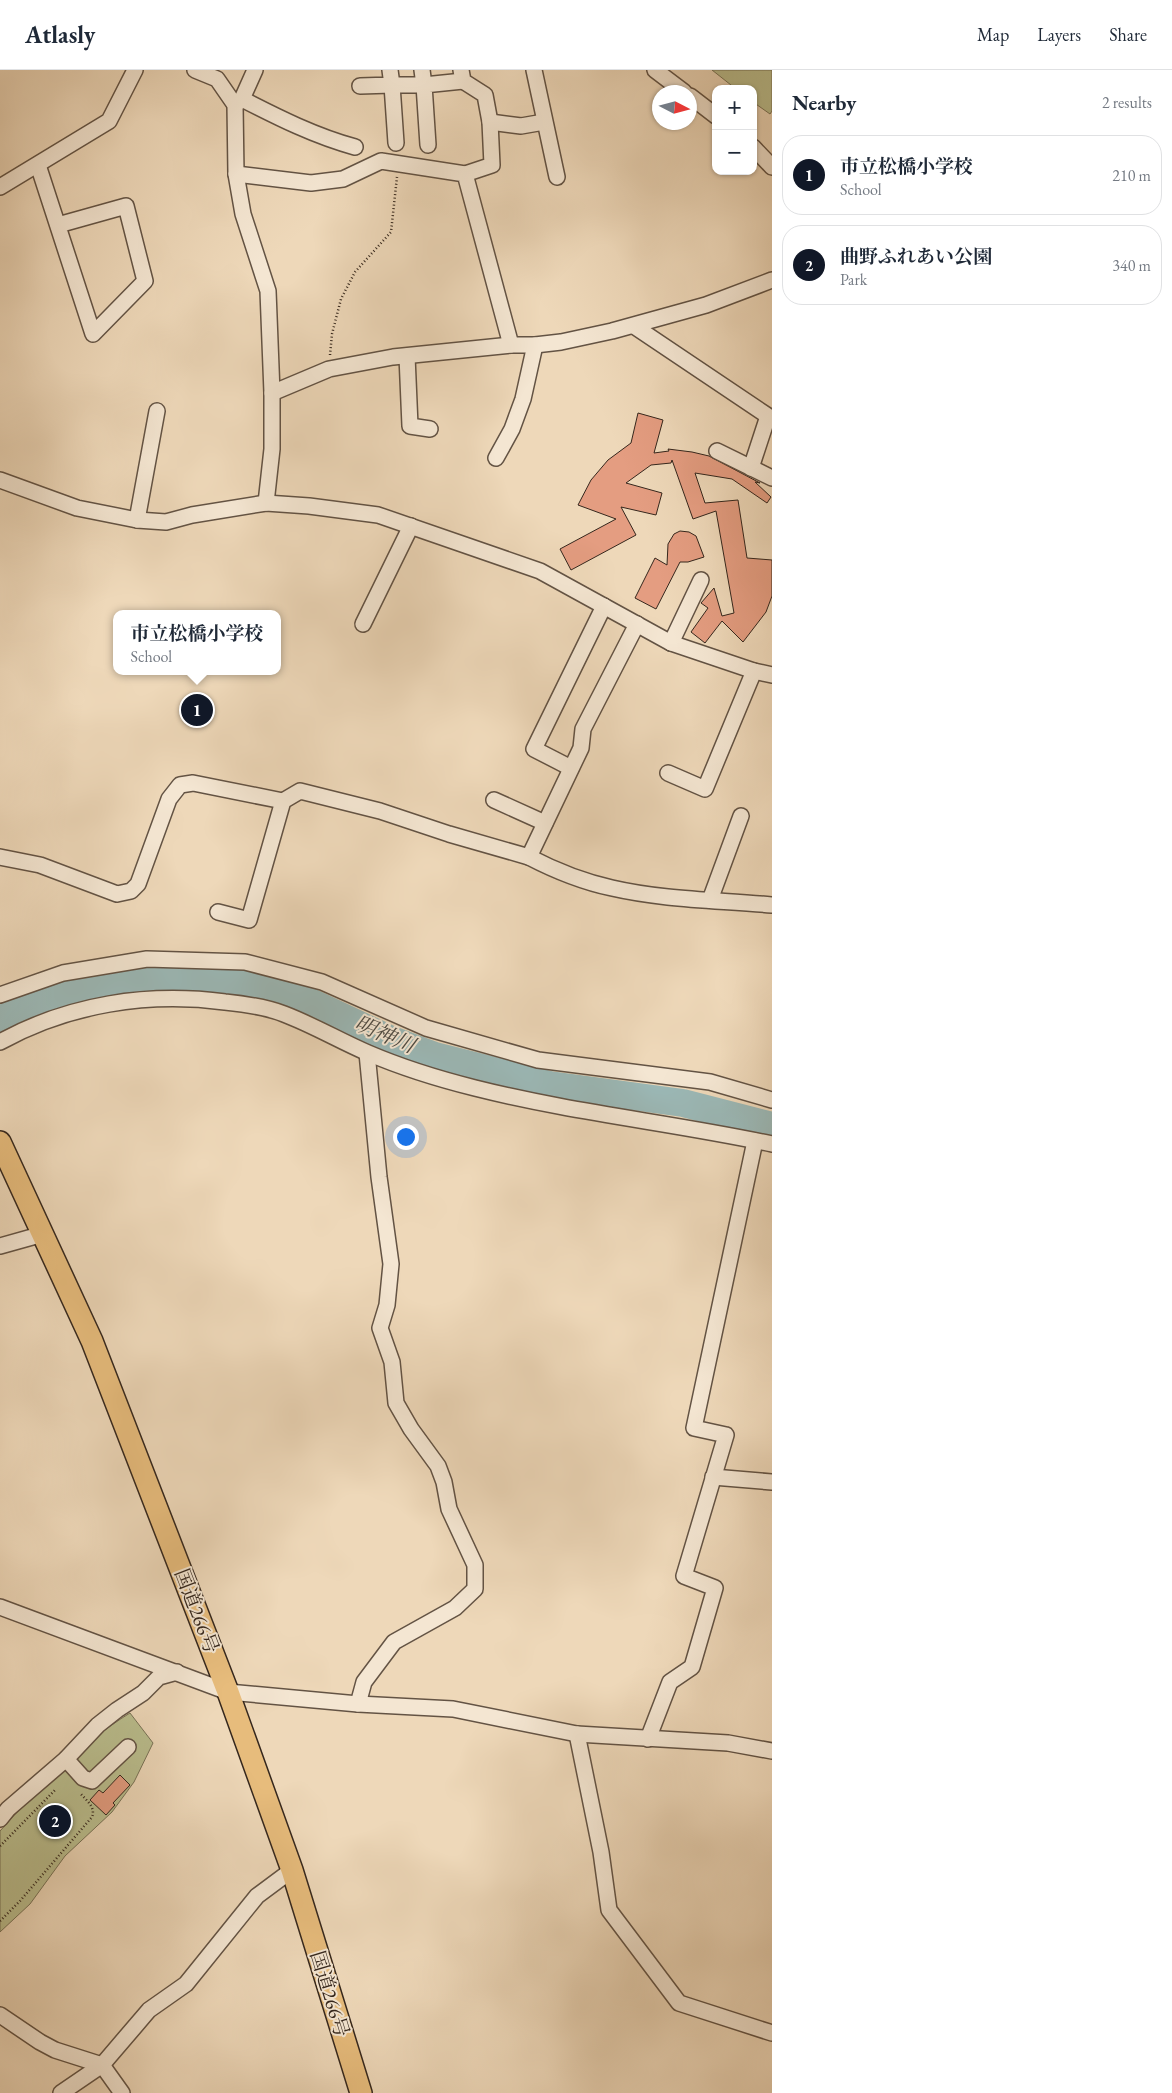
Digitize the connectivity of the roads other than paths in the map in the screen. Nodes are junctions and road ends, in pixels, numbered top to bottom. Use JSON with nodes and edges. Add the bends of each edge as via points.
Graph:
{"nodes":[{"id":1,"x":135,"y":70,"type":"edge"},
{"id":2,"x":195,"y":70,"type":"edge"},
{"id":3,"x":256,"y":70,"type":"edge"},
{"id":4,"x":534,"y":70,"type":"edge"},
{"id":5,"x":655,"y":70,"type":"edge"},
{"id":6,"x":462,"y":76,"type":"edge"},
{"id":7,"x":391,"y":77,"type":"edge"},
{"id":8,"x":423,"y":77,"type":"edge"},
{"id":9,"x":675,"y":85,"type":"edge"},
{"id":10,"x":360,"y":86,"type":"dead end"},
{"id":11,"x":697,"y":101,"type":"edge"},
{"id":12,"x":239,"y":102,"type":"junction"},
{"id":13,"x":712,"y":113,"type":"edge"},
{"id":14,"x":490,"y":122,"type":"junction"},
{"id":15,"x":544,"y":122,"type":"junction"},
{"id":16,"x":396,"y":143,"type":"dead end"},
{"id":17,"x":428,"y":145,"type":"dead end"},
{"id":18,"x":355,"y":147,"type":"dead end"},
{"id":19,"x":757,"y":151,"type":"edge"},
{"id":20,"x":38,"y":165,"type":"junction"},
{"id":21,"x":772,"y":167,"type":"edge"},
{"id":22,"x":236,"y":174,"type":"junction"},
{"id":23,"x":465,"y":174,"type":"junction"},
{"id":24,"x":557,"y":177,"type":"dead end"},
{"id":25,"x":0,"y":188,"type":"edge"},
{"id":26,"x":58,"y":225,"type":"junction"},
{"id":27,"x":772,"y":280,"type":"edge"},
{"id":28,"x":634,"y":326,"type":"junction"},
{"id":29,"x":535,"y":345,"type":"junction"},
{"id":30,"x":511,"y":346,"type":"junction"},
{"id":31,"x":407,"y":356,"type":"junction"},
{"id":32,"x":272,"y":393,"type":"junction"},
{"id":33,"x":157,"y":411,"type":"dead end"},
{"id":34,"x":430,"y":429,"type":"dead end"},
{"id":35,"x":717,"y":452,"type":"dead end"},
{"id":36,"x":496,"y":458,"type":"dead end"},
{"id":37,"x":751,"y":468,"type":"junction"},
{"id":38,"x":772,"y":478,"type":"edge"},
{"id":39,"x":0,"y":480,"type":"edge"},
{"id":40,"x":266,"y":503,"type":"junction"},
{"id":41,"x":137,"y":520,"type":"junction"},
{"id":42,"x":410,"y":526,"type":"junction"},
{"id":43,"x":701,"y":580,"type":"dead end"},
{"id":44,"x":604,"y":606,"type":"junction"},
{"id":45,"x":363,"y":624,"type":"dead end"},
{"id":46,"x":637,"y":624,"type":"junction"},
{"id":47,"x":671,"y":643,"type":"junction"},
{"id":48,"x":766,"y":671,"type":"edge"},
{"id":49,"x":571,"y":768,"type":"junction"},
{"id":50,"x":668,"y":773,"type":"dead end"},
{"id":51,"x":494,"y":800,"type":"dead end"},
{"id":52,"x":283,"y":801,"type":"junction"},
{"id":53,"x":740,"y":816,"type":"dead end"},
{"id":54,"x":545,"y":823,"type":"junction"},
{"id":55,"x":0,"y":857,"type":"edge"},
{"id":56,"x":529,"y":857,"type":"junction"},
{"id":57,"x":710,"y":900,"type":"junction"},
{"id":58,"x":772,"y":905,"type":"edge"},
{"id":59,"x":218,"y":912,"type":"dead end"},
{"id":60,"x":0,"y":995,"type":"edge"},
{"id":61,"x":0,"y":1042,"type":"edge"},
{"id":62,"x":367,"y":1053,"type":"junction"},
{"id":63,"x":772,"y":1100,"type":"edge"},
{"id":64,"x":755,"y":1141,"type":"junction"},
{"id":65,"x":0,"y":1142,"type":"edge"},
{"id":66,"x":772,"y":1144,"type":"edge"},
{"id":67,"x":43,"y":1234,"type":"junction"},
{"id":68,"x":0,"y":1246,"type":"edge"},
{"id":69,"x":713,"y":1477,"type":"junction"},
{"id":70,"x":772,"y":1482,"type":"edge"},
{"id":71,"x":0,"y":1607,"type":"edge"},
{"id":72,"x":178,"y":1672,"type":"junction"},
{"id":73,"x":228,"y":1692,"type":"junction"},
{"id":74,"x":358,"y":1704,"type":"junction"},
{"id":75,"x":577,"y":1734,"type":"junction"},
{"id":76,"x":648,"y":1739,"type":"junction"},
{"id":77,"x":128,"y":1747,"type":"dead end"},
{"id":78,"x":772,"y":1751,"type":"edge"},
{"id":79,"x":66,"y":1759,"type":"junction"},
{"id":80,"x":0,"y":1819,"type":"edge"},
{"id":81,"x":292,"y":1870,"type":"junction"},
{"id":82,"x":0,"y":2015,"type":"edge"},
{"id":83,"x":772,"y":2033,"type":"edge"},
{"id":84,"x":102,"y":2065,"type":"junction"},
{"id":85,"x":61,"y":2093,"type":"edge"},
{"id":86,"x":122,"y":2093,"type":"edge"},
{"id":87,"x":361,"y":2093,"type":"edge"}],
"edges":[{"from":1,"to":20,"type":"street","via":[[110,122]]},
{"from":2,"to":12,"type":"street","via":[[217,79]]},
{"from":3,"to":12,"type":"street"},
{"from":4,"to":15,"type":"street"},
{"from":5,"to":9,"type":"street"},
{"from":6,"to":8,"type":"street"},
{"from":6,"to":14,"type":"street","via":[[485,95]]},
{"from":7,"to":8,"type":"street"},
{"from":7,"to":10,"type":"street"},
{"from":7,"to":16,"type":"street"},
{"from":8,"to":17,"type":"street"},
{"from":11,"to":13,"type":"street"},
{"from":12,"to":18,"type":"street","via":[[326,139]]},
{"from":12,"to":22,"type":"street"},
{"from":14,"to":15,"type":"street","via":[[521,126]]},
{"from":14,"to":23,"type":"street","via":[[492,165]]},
{"from":15,"to":24,"type":"street"},
{"from":19,"to":21,"type":"street"},
{"from":20,"to":25,"type":"street"},
{"from":20,"to":26,"type":"street"},
{"from":22,"to":23,"type":"street","via":[[311,183],[343,179],[381,162]]},
{"from":22,"to":32,"type":"street","via":[[243,214],[268,291]]},
{"from":23,"to":30,"type":"street"},
{"from":26,"to":26,"type":"street","via":[[84,306],[93,334],[145,282],[126,206]]},
{"from":27,"to":28,"type":"street","via":[[706,306]]},
{"from":28,"to":29,"type":"street"},
{"from":28,"to":37,"type":"street","via":[[768,416]]},
{"from":29,"to":30,"type":"street"},
{"from":29,"to":36,"type":"street","via":[[523,399]]},
{"from":30,"to":31,"type":"street"},
{"from":31,"to":32,"type":"street","via":[[329,369]]},
{"from":31,"to":34,"type":"street","via":[[410,426]]},
{"from":32,"to":40,"type":"street","via":[[272,449]]},
{"from":33,"to":41,"type":"street"},
{"from":35,"to":37,"type":"street"},
{"from":37,"to":38,"type":"street"},
{"from":39,"to":41,"type":"street","via":[[77,508]]},
{"from":40,"to":41,"type":"street","via":[[166,522]]},
{"from":40,"to":42,"type":"street","via":[[378,515]]},
{"from":42,"to":44,"type":"street","via":[[540,571]]},
{"from":42,"to":45,"type":"street"},
{"from":43,"to":47,"type":"street"},
{"from":44,"to":46,"type":"street"},
{"from":44,"to":49,"type":"street","via":[[534,749]]},
{"from":46,"to":47,"type":"street"},
{"from":46,"to":49,"type":"street","via":[[583,729],[581,748]]},
{"from":47,"to":48,"type":"street"},
{"from":48,"to":50,"type":"street","via":[[705,789]]},
{"from":49,"to":54,"type":"street"},
{"from":51,"to":54,"type":"street"},
{"from":52,"to":55,"type":"street","via":[[193,783],[180,785],[170,800],[138,884],[131,891],[117,894],[40,865]]},
{"from":52,"to":56,"type":"street","via":[[300,791],[330,797]]},
{"from":52,"to":59,"type":"street","via":[[249,920]]},
{"from":53,"to":57,"type":"street"},
{"from":54,"to":56,"type":"street"},
{"from":56,"to":57,"type":"street","via":[[610,888]]},
{"from":57,"to":58,"type":"street"},
{"from":60,"to":63,"type":"street","via":[[63,973],[147,959],[245,962],[322,982],[426,1028],[538,1060],[710,1082]]},
{"from":61,"to":62,"type":"street","via":[[26,1028],[74,1011],[127,1000],[191,997],[283,1013]]},
{"from":62,"to":64,"type":"street","via":[[418,1072],[541,1104]]},
{"from":62,"to":74,"type":"street","via":[[391,1264],[387,1305],[380,1328],[392,1362],[396,1403],[438,1466],[449,1509],[474,1565],[475,1589],[455,1608],[394,1642],[364,1682]]},
{"from":64,"to":66,"type":"street"},
{"from":64,"to":69,"type":"street","via":[[694,1428],[726,1435]]},
{"from":65,"to":67,"type":"highway","name":"国道266号"},
{"from":67,"to":68,"type":"street"},
{"from":67,"to":73,"type":"highway","name":"国道266号","via":[[92,1341]]},
{"from":69,"to":70,"type":"street"},
{"from":69,"to":76,"type":"street","via":[[684,1576],[715,1588],[692,1667],[670,1682]]},
{"from":71,"to":72,"type":"street"},
{"from":72,"to":73,"type":"street"},
{"from":72,"to":79,"type":"street","via":[[159,1677],[143,1694],[98,1725]]},
{"from":73,"to":74,"type":"street"},
{"from":73,"to":81,"type":"highway","name":"国道266号"},
{"from":74,"to":75,"type":"street","via":[[453,1709]]},
{"from":75,"to":76,"type":"street"},
{"from":75,"to":83,"type":"street","via":[[601,1852],[609,1910],[678,2004]]},
{"from":76,"to":78,"type":"street","via":[[728,1743]]},
{"from":77,"to":79,"type":"street","via":[[92,1781],[83,1778]]},
{"from":79,"to":80,"type":"street"},
{"from":81,"to":84,"type":"street","via":[[257,1896],[186,1984],[149,2010]]},
{"from":81,"to":87,"type":"highway","name":"国道266号"},
{"from":82,"to":84,"type":"street","via":[[55,2050]]},
{"from":84,"to":85,"type":"street"},
{"from":84,"to":86,"type":"street"}]}
